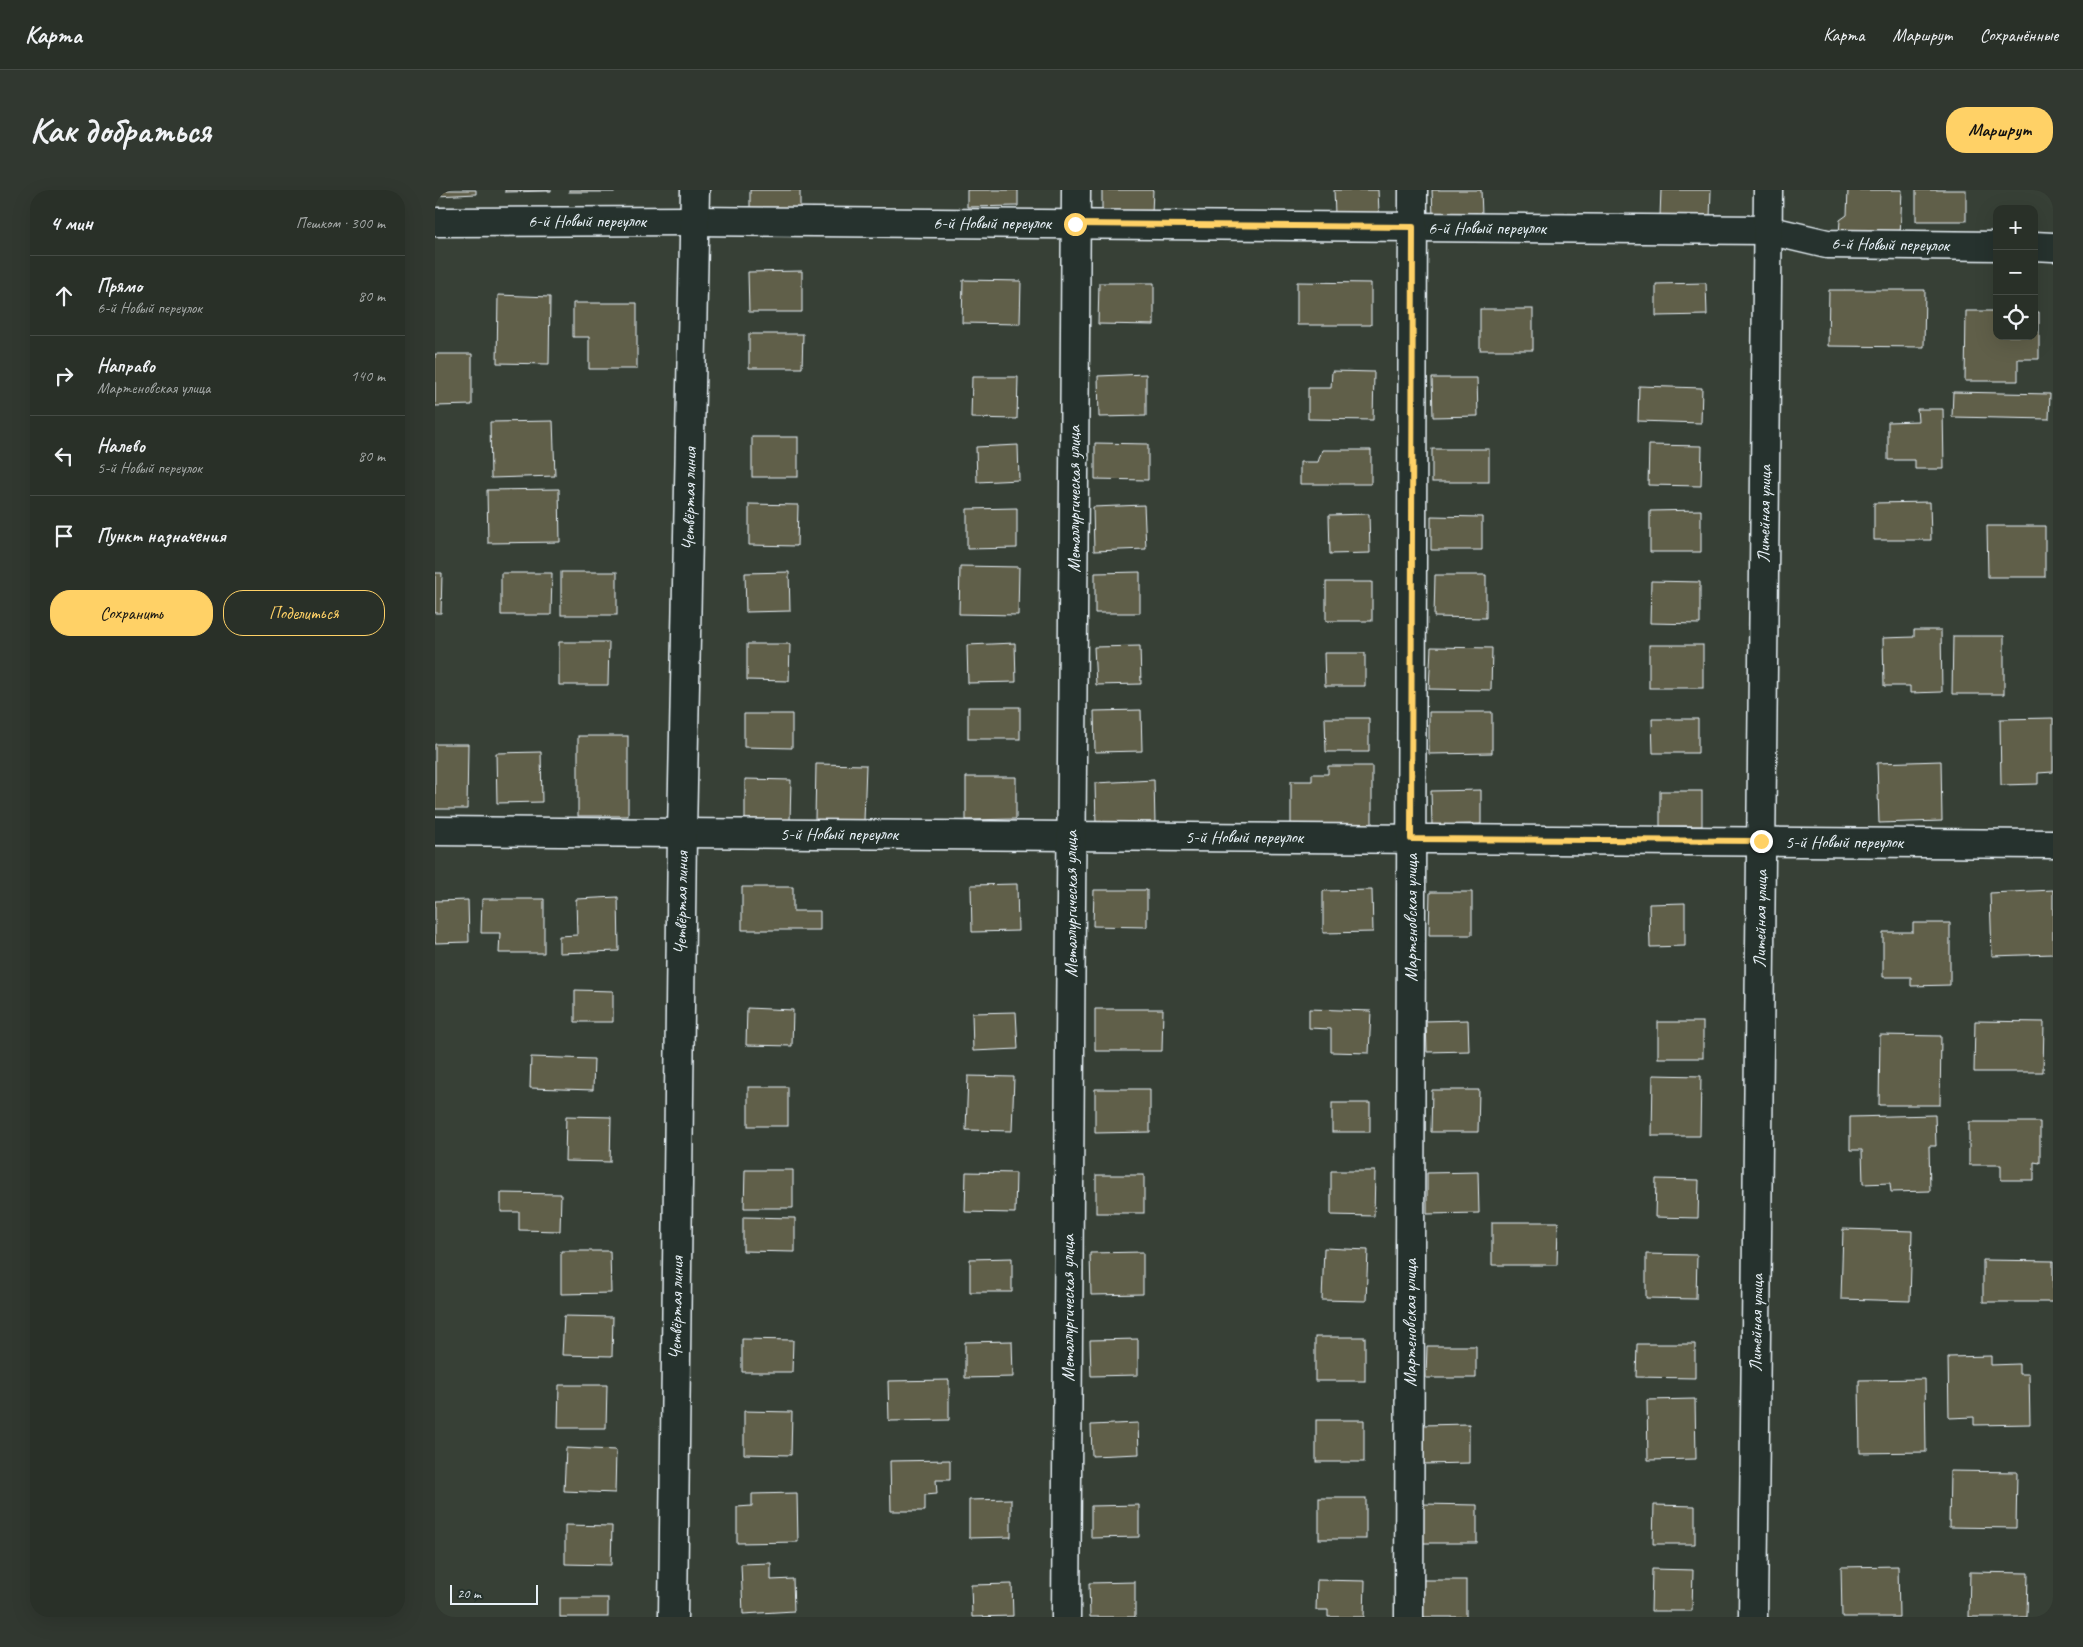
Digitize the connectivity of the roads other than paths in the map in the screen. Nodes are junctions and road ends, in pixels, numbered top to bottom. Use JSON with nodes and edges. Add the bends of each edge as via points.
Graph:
{"nodes":[{"id":1,"x":695,"y":190,"type":"edge"},
{"id":2,"x":1076,"y":190,"type":"edge"},
{"id":3,"x":1413,"y":190,"type":"edge"},
{"id":4,"x":1767,"y":190,"type":"edge"},
{"id":5,"x":695,"y":221,"type":"junction"},
{"id":6,"x":435,"y":222,"type":"edge"},
{"id":7,"x":1075,"y":224,"type":"junction"},
{"id":8,"x":1413,"y":227,"type":"junction"},
{"id":9,"x":1767,"y":230,"type":"junction"},
{"id":10,"x":1993,"y":246,"type":"edge"},
{"id":11,"x":2038,"y":246,"type":"edge"},
{"id":12,"x":2053,"y":246,"type":"edge"},
{"id":13,"x":435,"y":831,"type":"edge"},
{"id":14,"x":681,"y":833,"type":"junction"},
{"id":15,"x":1071,"y":836,"type":"junction"},
{"id":16,"x":1411,"y":839,"type":"junction"},
{"id":17,"x":1761,"y":841,"type":"junction"},
{"id":18,"x":2053,"y":844,"type":"edge"},
{"id":19,"x":673,"y":1617,"type":"edge"},
{"id":20,"x":1066,"y":1617,"type":"edge"},
{"id":21,"x":1409,"y":1617,"type":"edge"},
{"id":22,"x":1753,"y":1617,"type":"edge"}],
"edges":[{"from":1,"to":5,"type":"street","name":"Четвёртая линия"},
{"from":2,"to":7,"type":"street","name":"Металлургическая улица"},
{"from":3,"to":8,"type":"street","name":"Мартеновская улица"},
{"from":4,"to":9,"type":"street","name":"Литейная улица"},
{"from":5,"to":6,"type":"street","name":"6-й Новый переулок"},
{"from":5,"to":7,"type":"street","name":"6-й Новый переулок"},
{"from":5,"to":14,"type":"street","name":"Четвёртая линия"},
{"from":7,"to":8,"type":"street","name":"6-й Новый переулок"},
{"from":7,"to":15,"type":"street","name":"Металлургическая улица"},
{"from":8,"to":9,"type":"street","name":"6-й Новый переулок"},
{"from":8,"to":16,"type":"street","name":"Мартеновская улица"},
{"from":9,"to":10,"type":"street","name":"6-й Новый переулок","via":[[1827,244]]},
{"from":9,"to":17,"type":"street","name":"Литейная улица"},
{"from":11,"to":12,"type":"street"},
{"from":13,"to":14,"type":"street","name":"5-й Новый переулок"},
{"from":14,"to":15,"type":"street","name":"5-й Новый переулок"},
{"from":14,"to":19,"type":"street","name":"Четвёртая линия"},
{"from":15,"to":16,"type":"street","name":"5-й Новый переулок"},
{"from":15,"to":20,"type":"street","name":"Металлургическая улица"},
{"from":16,"to":17,"type":"street","name":"5-й Новый переулок"},
{"from":16,"to":21,"type":"street","name":"Мартеновская улица"},
{"from":17,"to":18,"type":"street","name":"5-й Новый переулок"},
{"from":17,"to":22,"type":"street","name":"Литейная улица"}]}
